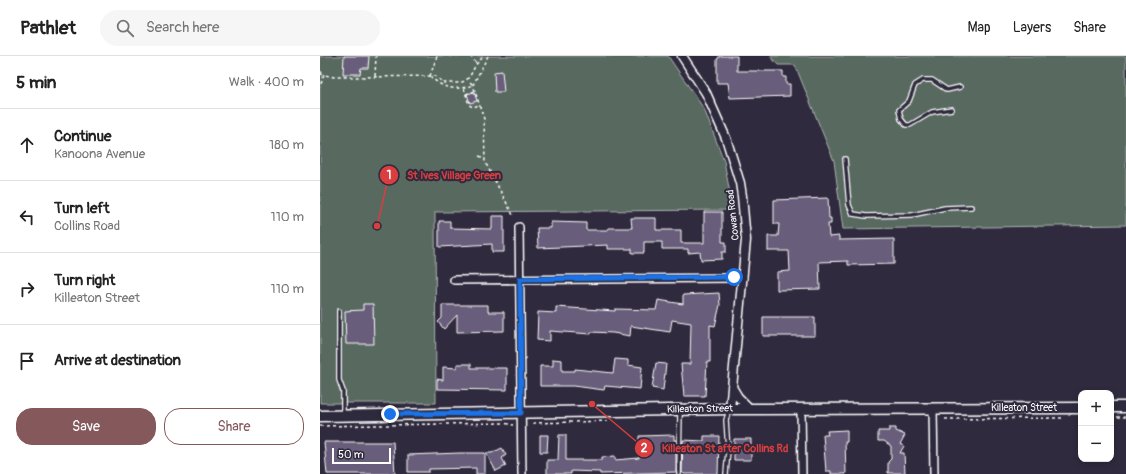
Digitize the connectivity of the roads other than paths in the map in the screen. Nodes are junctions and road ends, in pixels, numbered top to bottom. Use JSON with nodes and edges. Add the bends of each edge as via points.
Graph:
{"nodes":[{"id":1,"x":682,"y":56,"type":"edge"},
{"id":2,"x":960,"y":87,"type":"dead end"},
{"id":3,"x":952,"y":110,"type":"dead end"},
{"id":4,"x":845,"y":159,"type":"dead end"},
{"id":5,"x":971,"y":207,"type":"dead end"},
{"id":6,"x":519,"y":227,"type":"dead end"},
{"id":7,"x":743,"y":278,"type":"junction"},
{"id":8,"x":520,"y":279,"type":"junction"},
{"id":9,"x":454,"y":280,"type":"dead end"},
{"id":10,"x":339,"y":312,"type":"dead end"},
{"id":11,"x":732,"y":387,"type":"junction"},
{"id":12,"x":1126,"y":407,"type":"edge"},
{"id":13,"x":749,"y":408,"type":"junction"},
{"id":14,"x":801,"y":408,"type":"junction"},
{"id":15,"x":933,"y":408,"type":"junction"},
{"id":16,"x":1078,"y":408,"type":"edge"},
{"id":17,"x":1114,"y":408,"type":"edge"},
{"id":18,"x":730,"y":409,"type":"junction"},
{"id":19,"x":680,"y":410,"type":"junction"},
{"id":20,"x":521,"y":413,"type":"junction"},
{"id":21,"x":343,"y":415,"type":"junction"},
{"id":22,"x":320,"y":416,"type":"edge"},
{"id":23,"x":522,"y":474,"type":"edge"},
{"id":24,"x":679,"y":474,"type":"edge"},
{"id":25,"x":726,"y":474,"type":"edge"},
{"id":26,"x":802,"y":474,"type":"edge"},
{"id":27,"x":934,"y":474,"type":"edge"}],
"edges":[{"from":1,"to":7,"type":"street","name":"Cowan Road","via":[[706,93],[726,138],[740,183],[746,240]]},
{"from":2,"to":3,"type":"lane","via":[[947,90],[932,80],[923,80],[915,85],[909,101],[899,110],[901,120],[910,125],[932,112]]},
{"from":4,"to":5,"type":"lane","via":[[849,205],[853,214],[912,215],[945,208]]},
{"from":6,"to":8,"type":"street"},
{"from":7,"to":8,"type":"street"},
{"from":7,"to":11,"type":"street","name":"Cowan Road"},
{"from":8,"to":9,"type":"street"},
{"from":8,"to":20,"type":"street"},
{"from":10,"to":21,"type":"lane","via":[[339,380],[343,391]]},
{"from":11,"to":13,"type":"street"},
{"from":11,"to":18,"type":"street","name":"Cowan Road"},
{"from":12,"to":17,"type":"main road"},
{"from":13,"to":14,"type":"main road","name":"Killeaton Street"},
{"from":13,"to":18,"type":"main road","name":"Killeaton Street"},
{"from":14,"to":15,"type":"main road","name":"Killeaton Street"},
{"from":14,"to":26,"type":"street"},
{"from":15,"to":16,"type":"main road","name":"Killeaton Street"},
{"from":15,"to":27,"type":"street"},
{"from":18,"to":19,"type":"main road","name":"Killeaton Street"},
{"from":18,"to":25,"type":"lane","via":[[726,420]]},
{"from":19,"to":20,"type":"main road","name":"Killeaton Street"},
{"from":19,"to":24,"type":"lane"},
{"from":20,"to":21,"type":"main road","name":"Killeaton Street"},
{"from":20,"to":23,"type":"street"},
{"from":21,"to":22,"type":"main road","name":"Killeaton Street"}]}
